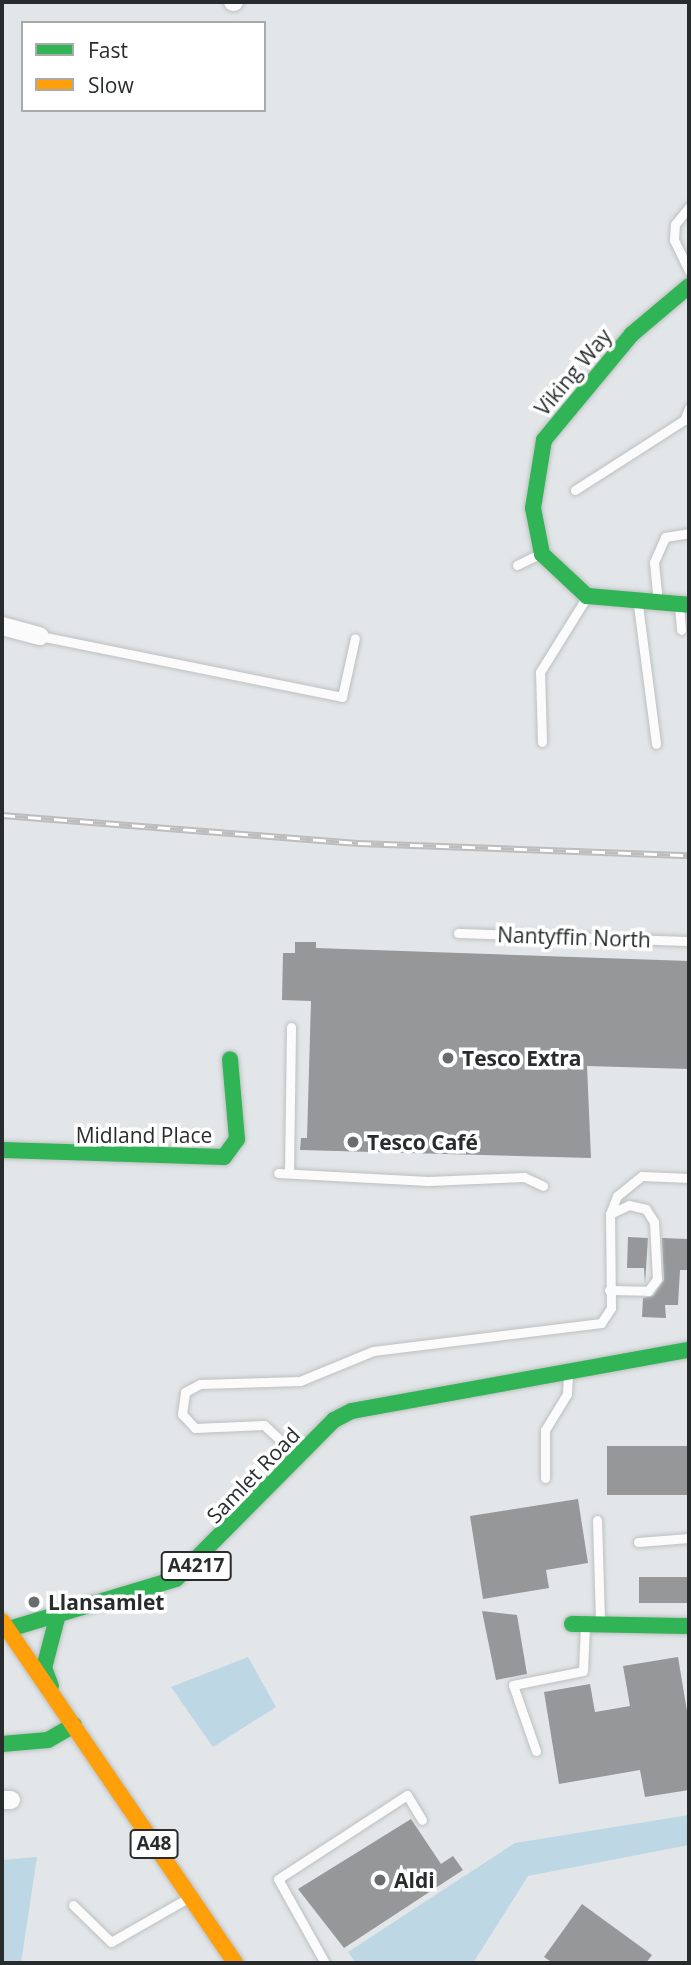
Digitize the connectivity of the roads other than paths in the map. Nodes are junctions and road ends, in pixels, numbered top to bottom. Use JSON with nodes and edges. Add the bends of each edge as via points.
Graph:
{"nodes":[{"id":1,"x":689,"y":207,"type":"edge"},
{"id":2,"x":689,"y":271,"type":"edge"},
{"id":3,"x":689,"y":286,"type":"edge"},
{"id":4,"x":689,"y":408,"type":"edge"},
{"id":5,"x":575,"y":490,"type":"dead end"},
{"id":6,"x":689,"y":533,"type":"edge"},
{"id":7,"x":542,"y":554,"type":"junction"},
{"id":8,"x":517,"y":565,"type":"dead end"},
{"id":9,"x":587,"y":596,"type":"junction"},
{"id":10,"x":638,"y":605,"type":"junction"},
{"id":11,"x":684,"y":605,"type":"edge"},
{"id":12,"x":658,"y":607,"type":"junction"},
{"id":13,"x":2,"y":626,"type":"edge"},
{"id":14,"x":681,"y":630,"type":"dead end"},
{"id":15,"x":40,"y":636,"type":"joint"},
{"id":16,"x":355,"y":638,"type":"dead end"},
{"id":17,"x":542,"y":742,"type":"dead end"},
{"id":18,"x":656,"y":744,"type":"dead end"},
{"id":19,"x":458,"y":933,"type":"dead end"},
{"id":20,"x":689,"y":941,"type":"edge"},
{"id":21,"x":291,"y":1027,"type":"dead end"},
{"id":22,"x":230,"y":1059,"type":"dead end"},
{"id":23,"x":2,"y":1150,"type":"edge"},
{"id":24,"x":278,"y":1173,"type":"dead end"},
{"id":25,"x":289,"y":1173,"type":"junction"},
{"id":26,"x":689,"y":1178,"type":"edge"},
{"id":27,"x":543,"y":1186,"type":"dead end"},
{"id":28,"x":610,"y":1214,"type":"junction"},
{"id":29,"x":609,"y":1290,"type":"junction"},
{"id":30,"x":689,"y":1350,"type":"edge"},
{"id":31,"x":689,"y":1369,"type":"edge"},
{"id":32,"x":602,"y":1370,"type":"junction"},
{"id":33,"x":568,"y":1374,"type":"junction"},
{"id":34,"x":299,"y":1458,"type":"junction"},
{"id":35,"x":545,"y":1478,"type":"dead end"},
{"id":36,"x":597,"y":1520,"type":"dead end"},
{"id":37,"x":689,"y":1538,"type":"edge"},
{"id":38,"x":638,"y":1542,"type":"dead end"},
{"id":39,"x":57,"y":1618,"type":"junction"},
{"id":40,"x":586,"y":1624,"type":"junction"},
{"id":41,"x":6,"y":1625,"type":"edge"},
{"id":42,"x":689,"y":1626,"type":"edge"},
{"id":43,"x":56,"y":1698,"type":"junction"},
{"id":44,"x":74,"y":1725,"type":"junction"},
{"id":45,"x":2,"y":1744,"type":"edge"},
{"id":46,"x":536,"y":1751,"type":"dead end"},
{"id":47,"x":422,"y":1820,"type":"dead end"},
{"id":48,"x":189,"y":1897,"type":"junction"},
{"id":49,"x":73,"y":1905,"type":"dead end"},
{"id":50,"x":234,"y":1963,"type":"edge"},
{"id":51,"x":325,"y":1963,"type":"edge"}],
"edges":[{"from":1,"to":2,"type":"lane","via":[[675,224],[674,240]]},
{"from":3,"to":7,"type":"main road","name":"Viking Way","via":[[632,334],[544,440],[533,508]]},
{"from":4,"to":5,"type":"lane","via":[[684,420]]},
{"from":6,"to":12,"type":"lane","via":[[665,537],[654,562]]},
{"from":7,"to":8,"type":"lane"},
{"from":7,"to":9,"type":"main road"},
{"from":9,"to":10,"type":"main road"},
{"from":9,"to":17,"type":"lane","via":[[540,672]]},
{"from":10,"to":12,"type":"main road"},
{"from":10,"to":18,"type":"lane"},
{"from":11,"to":12,"type":"main road"},
{"from":11,"to":14,"type":"lane"},
{"from":13,"to":15,"type":"street"},
{"from":15,"to":16,"type":"lane","via":[[342,697]]},
{"from":19,"to":20,"type":"lane","name":"Nantyffin North"},
{"from":21,"to":25,"type":"lane"},
{"from":22,"to":23,"type":"main road","name":"Midland Place","via":[[237,1139],[224,1157],[78,1157]]},
{"from":24,"to":25,"type":"lane"},
{"from":25,"to":27,"type":"lane","via":[[428,1181],[524,1177]]},
{"from":26,"to":28,"type":"lane","via":[[657,1174],[625,1183]]},
{"from":28,"to":29,"type":"lane"},
{"from":28,"to":29,"type":"lane","via":[[629,1205],[646,1209],[654,1222],[657,1279],[648,1291]]},
{"from":29,"to":34,"type":"lane","via":[[609,1317],[601,1323],[373,1351],[300,1381],[200,1384],[186,1392],[181,1414],[195,1428],[264,1425]]},
{"from":30,"to":32,"type":"main road","name":"Samlet Road","number":"A4217"},
{"from":31,"to":32,"type":"main road","name":"Samlet Road","number":"A4217"},
{"from":32,"to":33,"type":"main road","name":"Samlet Road","number":"A4217"},
{"from":33,"to":34,"type":"main road","name":"Samlet Road","number":"A4217","via":[[352,1410]]},
{"from":33,"to":35,"type":"lane","via":[[567,1394],[545,1430]]},
{"from":34,"to":39,"type":"main road","name":"Samlet Road","number":"A4217","via":[[177,1579]]},
{"from":36,"to":40,"type":"lane"},
{"from":37,"to":38,"type":"lane"},
{"from":39,"to":41,"type":"main road","name":"Samlet Road","number":"A4217"},
{"from":39,"to":43,"type":"main road","via":[[44,1668]]},
{"from":40,"to":42,"type":"main road"},
{"from":40,"to":46,"type":"lane","via":[[583,1671],[513,1685]]},
{"from":41,"to":43,"type":"main road","name":"Samlet Road","number":"A48"},
{"from":43,"to":44,"type":"main road","name":"Samlet Road","number":"A48"},
{"from":44,"to":45,"type":"main road","via":[[48,1740]]},
{"from":44,"to":48,"type":"main road","name":"Samlet Road","number":"A48"},
{"from":47,"to":51,"type":"lane","via":[[407,1795],[278,1879]]},
{"from":48,"to":49,"type":"lane","via":[[111,1942]]},
{"from":48,"to":50,"type":"main road","name":"Samlet Road","number":"A48"}]}
